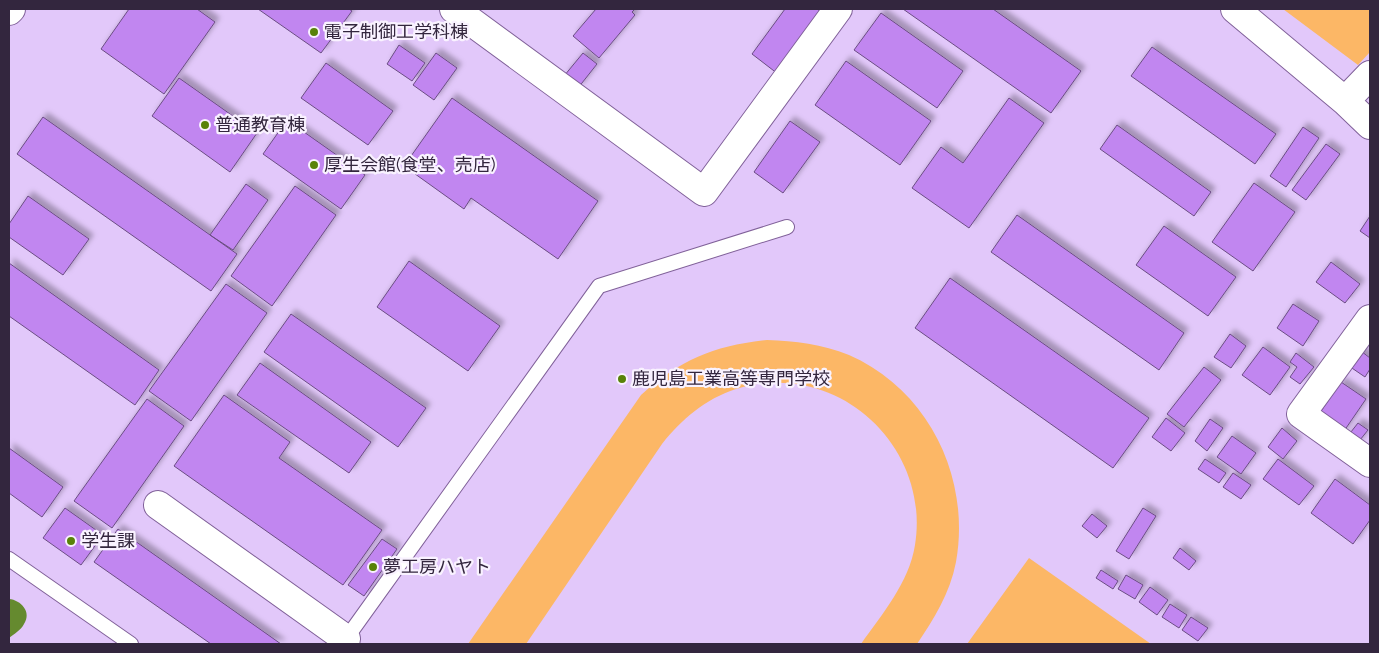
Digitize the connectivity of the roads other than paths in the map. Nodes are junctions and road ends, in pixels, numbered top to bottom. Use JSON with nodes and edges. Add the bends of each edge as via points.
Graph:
{"nodes":[{"id":1,"x":454,"y":9,"type":"edge"},
{"id":2,"x":838,"y":9,"type":"edge"},
{"id":3,"x":1236,"y":9,"type":"edge"},
{"id":4,"x":1370,"y":75,"type":"edge"},
{"id":5,"x":1346,"y":101,"type":"junction"},
{"id":6,"x":1370,"y":125,"type":"edge"},
{"id":7,"x":787,"y":227,"type":"dead end"},
{"id":8,"x":1370,"y":318,"type":"edge"},
{"id":9,"x":1370,"y":463,"type":"edge"},
{"id":10,"x":158,"y":505,"type":"dead end"},
{"id":11,"x":9,"y":559,"type":"edge"},
{"id":12,"x":344,"y":642,"type":"edge"},
{"id":13,"x":131,"y":644,"type":"edge"}],
"edges":[{"from":1,"to":2,"type":"street","via":[[704,192]]},
{"from":3,"to":5,"type":"street"},
{"from":4,"to":5,"type":"street"},
{"from":5,"to":6,"type":"street"},
{"from":7,"to":12,"type":"lane","via":[[599,286]]},
{"from":8,"to":9,"type":"street","via":[[1301,414]]},
{"from":10,"to":12,"type":"street"},
{"from":11,"to":13,"type":"lane"}]}
